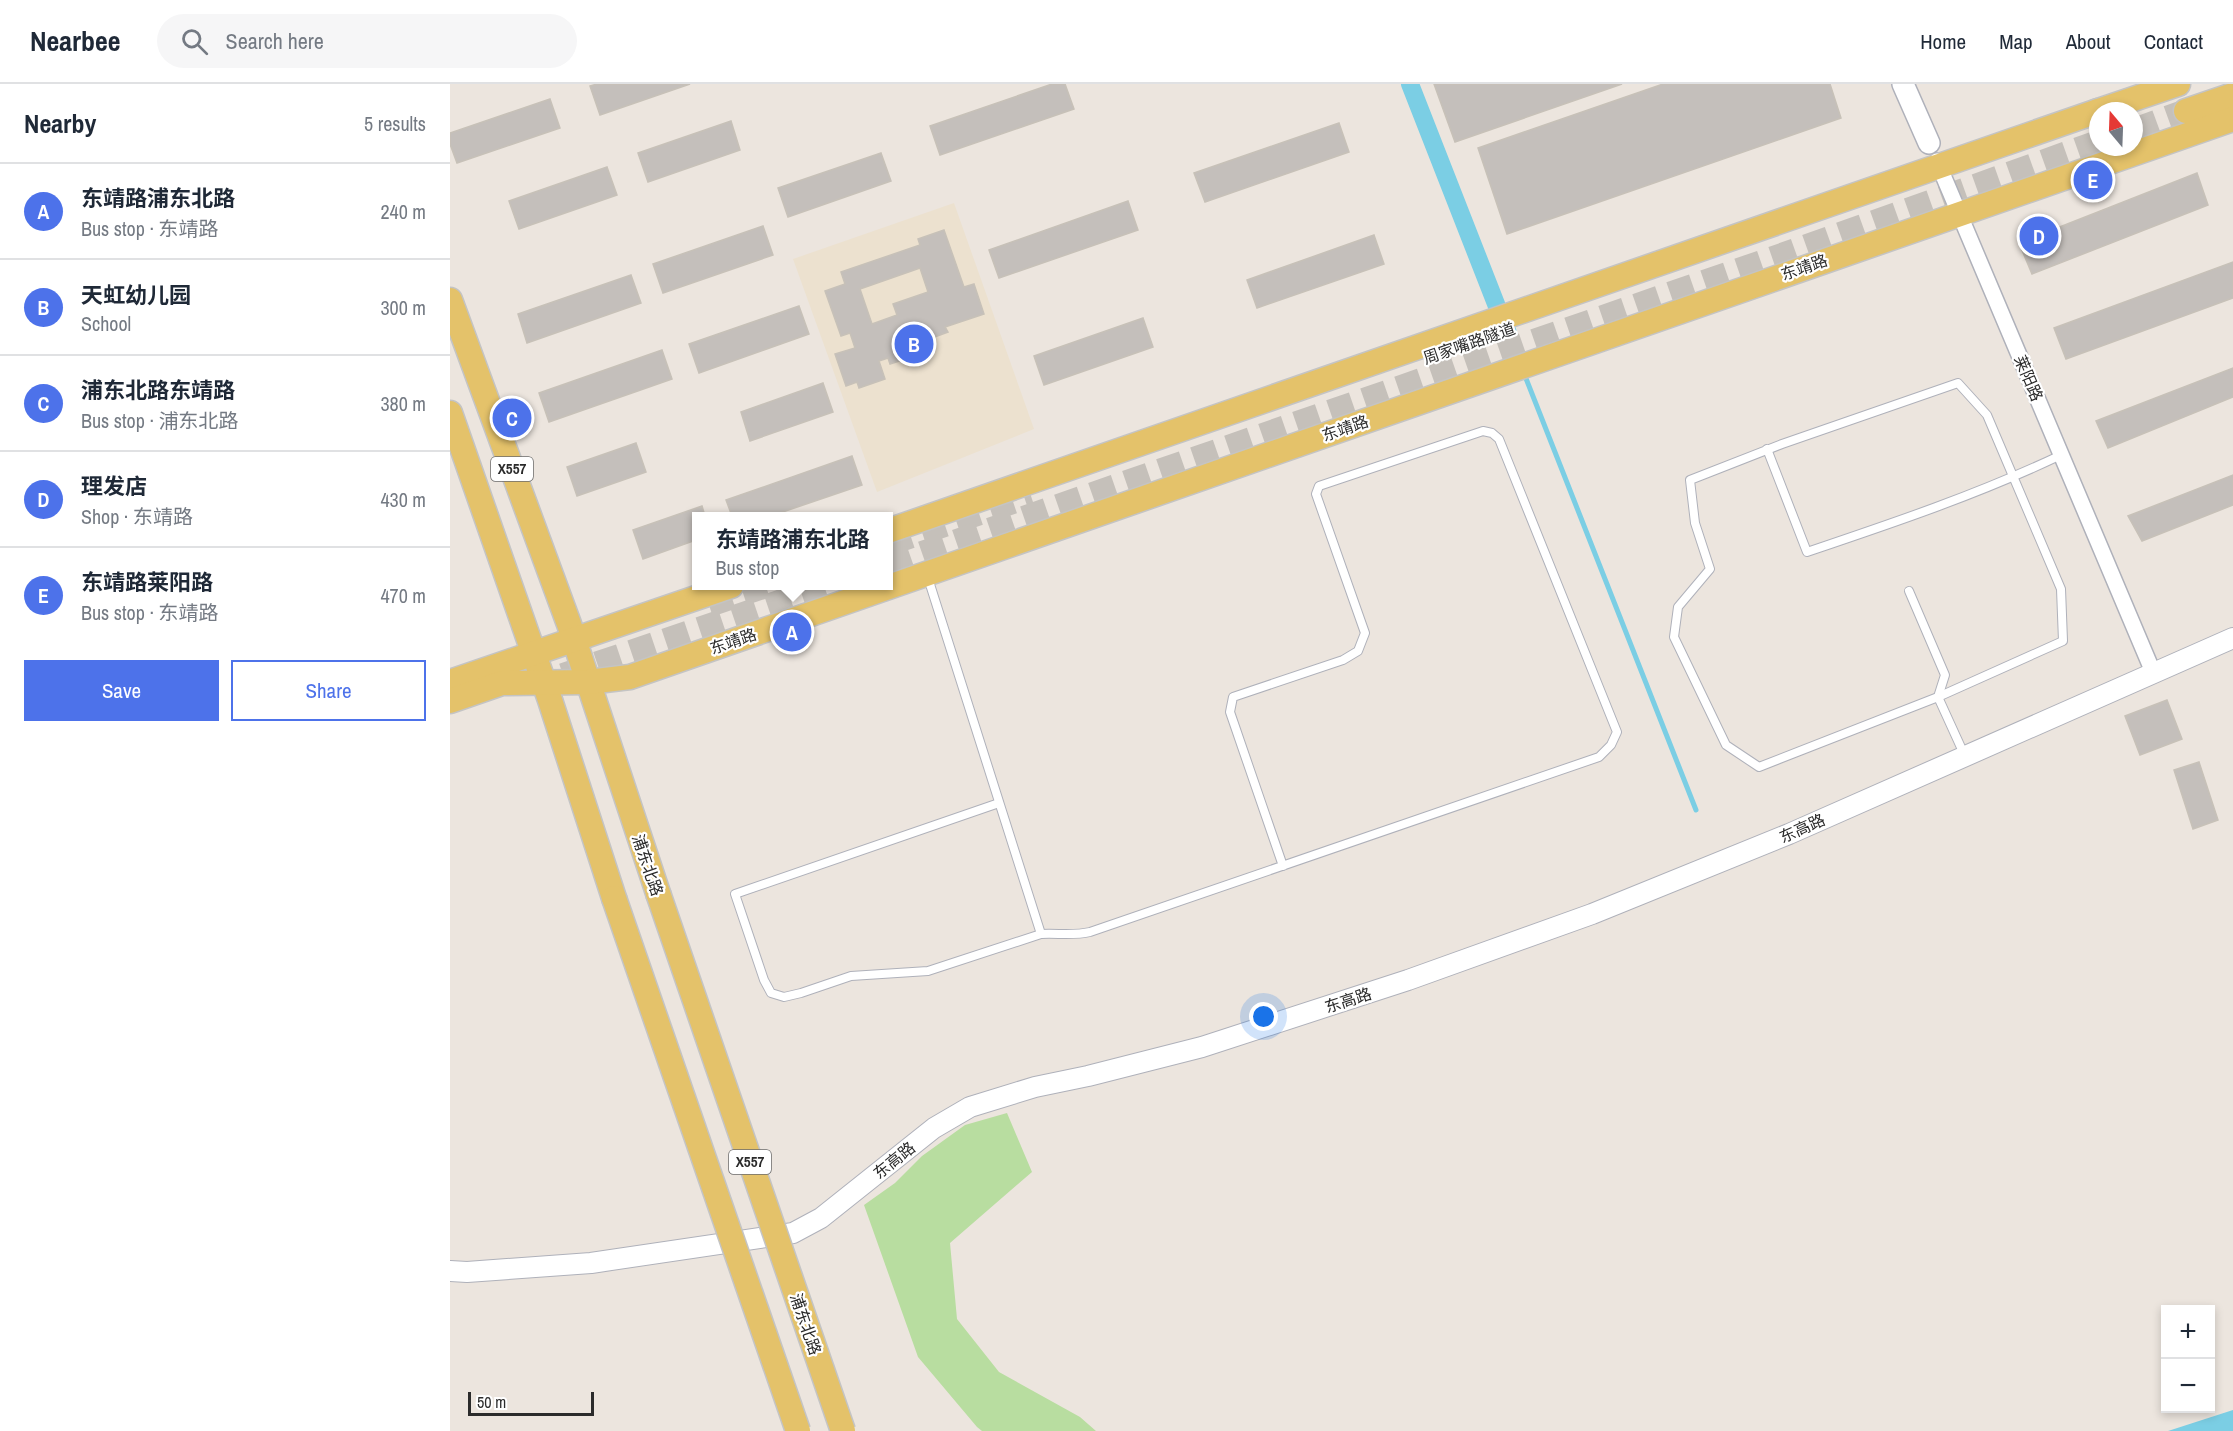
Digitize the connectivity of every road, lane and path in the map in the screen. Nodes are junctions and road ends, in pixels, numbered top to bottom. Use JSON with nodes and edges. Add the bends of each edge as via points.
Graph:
{"nodes":[{"id":1,"x":1903,"y":84,"type":"edge"},
{"id":2,"x":2178,"y":84,"type":"edge"},
{"id":3,"x":2233,"y":95,"type":"edge"},
{"id":4,"x":2125,"y":102,"type":"edge"},
{"id":5,"x":2186,"y":111,"type":"tunnel mouth"},
{"id":6,"x":2089,"y":114,"type":"edge"},
{"id":7,"x":2233,"y":119,"type":"edge"},
{"id":8,"x":1929,"y":143,"type":"joint"},
{"id":9,"x":1940,"y":167,"type":"junction"},
{"id":10,"x":1902,"y":180,"type":"junction"},
{"id":11,"x":1960,"y":214,"type":"junction"},
{"id":12,"x":450,"y":300,"type":"edge"},
{"id":13,"x":450,"y":413,"type":"edge"},
{"id":14,"x":1767,"y":449,"type":"junction"},
{"id":15,"x":2061,"y":455,"type":"junction"},
{"id":16,"x":2013,"y":478,"type":"junction"},
{"id":17,"x":1032,"y":496,"type":"tunnel mouth"},
{"id":18,"x":893,"y":529,"type":"edge"},
{"id":19,"x":927,"y":574,"type":"junction"},
{"id":20,"x":893,"y":586,"type":"edge"},
{"id":21,"x":716,"y":590,"type":"tunnel mouth"},
{"id":22,"x":881,"y":590,"type":"edge"},
{"id":23,"x":1909,"y":591,"type":"dead end"},
{"id":24,"x":2233,"y":638,"type":"edge"},
{"id":25,"x":573,"y":639,"type":"junction"},
{"id":26,"x":533,"y":654,"type":"junction"},
{"id":27,"x":2153,"y":672,"type":"junction"},
{"id":28,"x":450,"y":682,"type":"edge"},
{"id":29,"x":542,"y":682,"type":"junction"},
{"id":30,"x":588,"y":682,"type":"junction"},
{"id":31,"x":1938,"y":697,"type":"junction"},
{"id":32,"x":450,"y":701,"type":"edge"},
{"id":33,"x":1965,"y":756,"type":"junction"},
{"id":34,"x":999,"y":803,"type":"junction"},
{"id":35,"x":1283,"y":866,"type":"junction"},
{"id":36,"x":1041,"y":934,"type":"junction"},
{"id":37,"x":450,"y":1271,"type":"edge"},
{"id":38,"x":798,"y":1431,"type":"edge"},
{"id":39,"x":843,"y":1431,"type":"edge"}],
"edges":[{"from":1,"to":8,"type":"main road","name":"莱阳路"},
{"from":2,"to":4,"type":"main road"},
{"from":3,"to":5,"type":"main road"},
{"from":6,"to":9,"type":"main road"},
{"from":7,"to":11,"type":"main road","name":"东靖路"},
{"from":8,"to":9,"type":"street","name":"莱阳路"},
{"from":9,"to":10,"type":"main road"},
{"from":9,"to":11,"type":"street","name":"莱阳路"},
{"from":10,"to":17,"type":"main road","name":"周家嘴路隧道","via":[[1530,321]]},
{"from":10,"to":18,"type":"main road"},
{"from":11,"to":15,"type":"street","name":"莱阳路"},
{"from":11,"to":19,"type":"main road","name":"东靖路"},
{"from":12,"to":25,"type":"main road","name":"浦东北路","number":"X557"},
{"from":13,"to":26,"type":"main road","number":"X557"},
{"from":14,"to":16,"type":"lane","via":[[1958,384],[1986,415]]},
{"from":14,"to":16,"type":"lane","via":[[1807,552]]},
{"from":14,"to":31,"type":"lane","via":[[1690,480],[1695,523],[1710,569],[1678,607],[1674,638],[1726,746],[1759,767]]},
{"from":15,"to":16,"type":"lane"},
{"from":15,"to":27,"type":"street","name":"莱阳路"},
{"from":16,"to":31,"type":"lane","via":[[2061,589],[2063,641]]},
{"from":19,"to":20,"type":"main road","name":"东靖路"},
{"from":19,"to":34,"type":"lane"},
{"from":21,"to":25,"type":"main road"},
{"from":22,"to":30,"type":"main road","name":"东靖路","via":[[630,677]]},
{"from":23,"to":31,"type":"lane","via":[[1945,675]]},
{"from":24,"to":27,"type":"street","name":"东高路"},
{"from":25,"to":26,"type":"main road"},
{"from":25,"to":30,"type":"main road","name":"浦东北路"},
{"from":26,"to":28,"type":"main road"},
{"from":26,"to":29,"type":"main road"},
{"from":27,"to":33,"type":"street","name":"东高路"},
{"from":29,"to":30,"type":"main road","name":"东靖路"},
{"from":29,"to":32,"type":"main road","name":"东靖路","via":[[502,683]]},
{"from":29,"to":38,"type":"main road","number":"X557","bridge":true},
{"from":30,"to":39,"type":"main road","name":"浦东北路","number":"X557","bridge":true},
{"from":31,"to":33,"type":"lane"},
{"from":33,"to":37,"type":"street","name":"东高路","via":[[1718,864],[1408,980],[1202,1047],[1035,1087],[970,1107],[934,1128],[821,1218],[793,1233],[591,1263]]},
{"from":34,"to":36,"type":"lane"},
{"from":34,"to":36,"type":"lane","via":[[735,894],[764,980],[771,993],[784,996],[851,976],[928,971]]},
{"from":35,"to":35,"type":"lane","via":[[1599,757],[1611,745],[1617,732],[1499,439],[1492,433],[1483,431],[1319,486],[1316,494],[1365,633],[1358,651],[1343,660],[1233,697],[1230,712]]},
{"from":35,"to":36,"type":"lane","via":[[1090,932],[1074,936]]}]}
